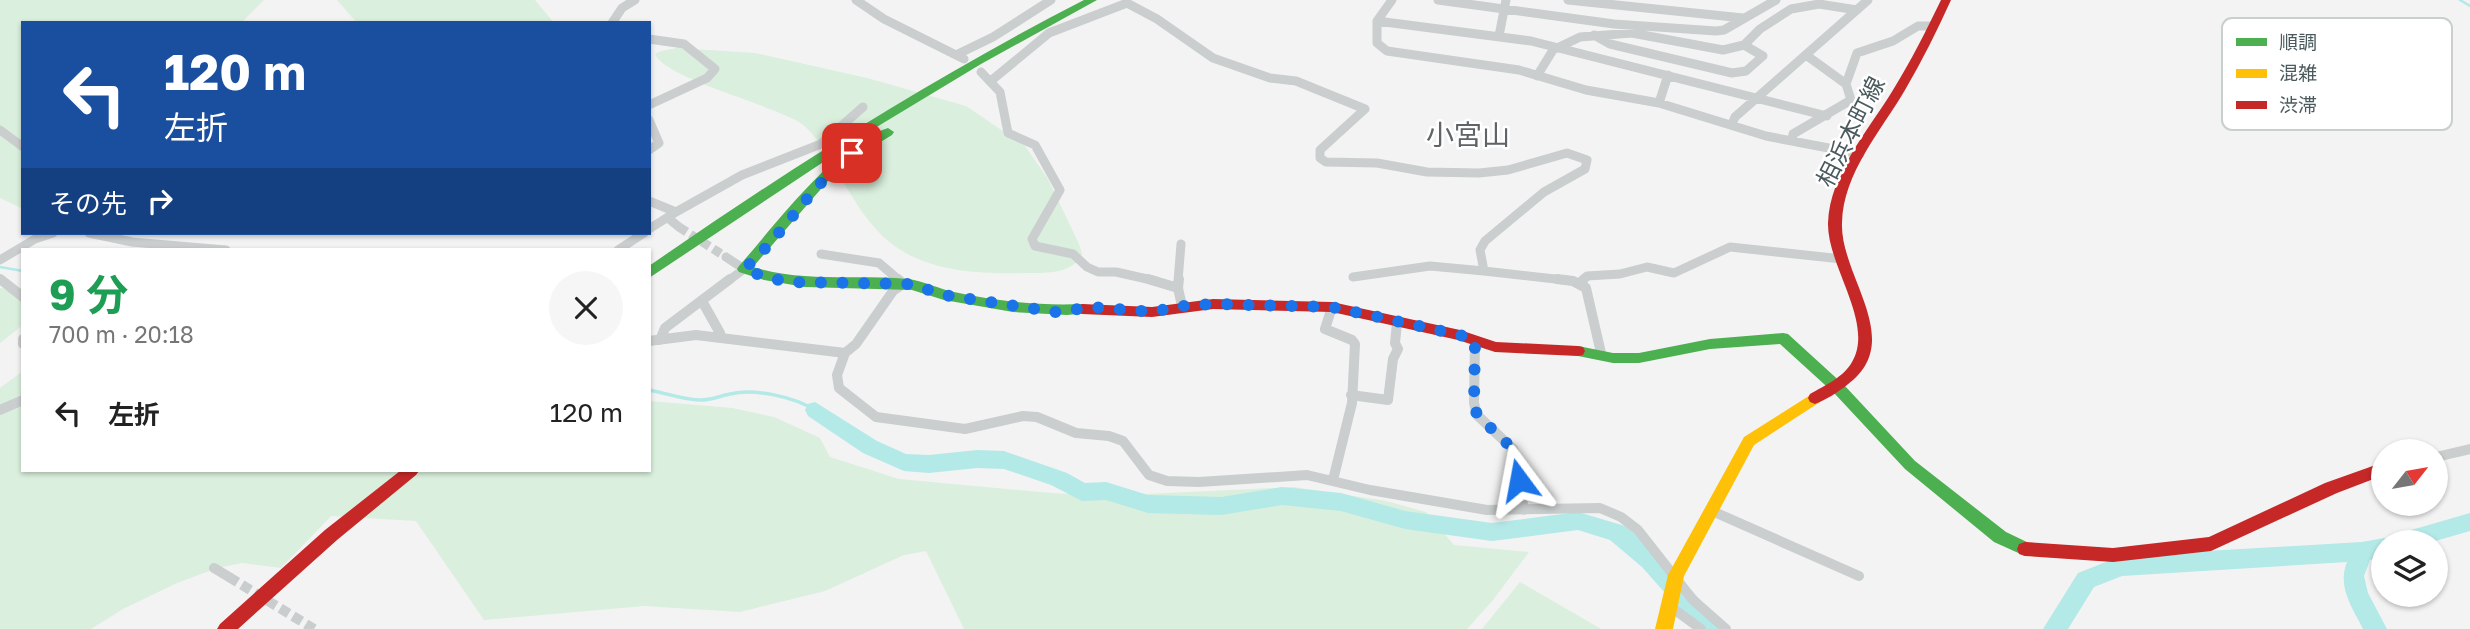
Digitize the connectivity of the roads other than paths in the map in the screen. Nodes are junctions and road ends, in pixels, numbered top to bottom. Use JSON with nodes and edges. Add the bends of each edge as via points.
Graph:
{"nodes":[{"id":1,"x":635,"y":0,"type":"edge"},
{"id":2,"x":856,"y":0,"type":"edge"},
{"id":3,"x":1051,"y":0,"type":"edge"},
{"id":4,"x":1091,"y":0,"type":"edge"},
{"id":5,"x":1392,"y":0,"type":"edge"},
{"id":6,"x":1438,"y":0,"type":"edge"},
{"id":7,"x":1569,"y":0,"type":"edge"},
{"id":8,"x":1643,"y":0,"type":"edge"},
{"id":9,"x":1776,"y":0,"type":"edge"},
{"id":10,"x":1868,"y":0,"type":"edge"},
{"id":11,"x":1946,"y":0,"type":"edge"},
{"id":12,"x":1505,"y":4,"type":"edge"},
{"id":13,"x":1643,"y":10,"type":"junction"},
{"id":14,"x":1857,"y":10,"type":"junction"},
{"id":15,"x":1743,"y":18,"type":"junction"},
{"id":16,"x":613,"y":21,"type":"edge"},
{"id":17,"x":1377,"y":21,"type":"junction"},
{"id":18,"x":1932,"y":26,"type":"junction"},
{"id":19,"x":1593,"y":35,"type":"junction"},
{"id":20,"x":1499,"y":36,"type":"junction"},
{"id":21,"x":651,"y":39,"type":"edge"},
{"id":22,"x":1744,"y":45,"type":"junction"},
{"id":23,"x":1558,"y":47,"type":"junction"},
{"id":24,"x":1806,"y":55,"type":"junction"},
{"id":25,"x":981,"y":72,"type":"dead end"},
{"id":26,"x":1668,"y":75,"type":"junction"},
{"id":27,"x":1537,"y":76,"type":"junction"},
{"id":28,"x":992,"y":80,"type":"junction"},
{"id":29,"x":1846,"y":84,"type":"junction"},
{"id":30,"x":1758,"y":97,"type":"junction"},
{"id":31,"x":1659,"y":103,"type":"junction"},
{"id":32,"x":651,"y":104,"type":"edge"},
{"id":33,"x":863,"y":107,"type":"dead end"},
{"id":34,"x":1827,"y":116,"type":"junction"},
{"id":35,"x":1732,"y":124,"type":"junction"},
{"id":36,"x":651,"y":125,"type":"edge"},
{"id":37,"x":0,"y":130,"type":"edge"},
{"id":38,"x":888,"y":132,"type":"dead end"},
{"id":39,"x":1792,"y":141,"type":"junction"},
{"id":40,"x":21,"y":146,"type":"edge"},
{"id":41,"x":651,"y":149,"type":"edge"},
{"id":42,"x":1860,"y":155,"type":"junction"},
{"id":43,"x":651,"y":202,"type":"edge"},
{"id":44,"x":672,"y":215,"type":"junction"},
{"id":45,"x":651,"y":228,"type":"edge"},
{"id":46,"x":679,"y":228,"type":"tunnel mouth"},
{"id":47,"x":47,"y":235,"type":"edge"},
{"id":48,"x":100,"y":235,"type":"edge"},
{"id":49,"x":641,"y":235,"type":"edge"},
{"id":50,"x":1181,"y":244,"type":"dead end"},
{"id":51,"x":213,"y":248,"type":"edge"},
{"id":52,"x":621,"y":248,"type":"edge"},
{"id":53,"x":821,"y":254,"type":"dead end"},
{"id":54,"x":726,"y":257,"type":"tunnel mouth"},
{"id":55,"x":0,"y":260,"type":"edge"},
{"id":56,"x":1842,"y":260,"type":"junction"},
{"id":57,"x":744,"y":269,"type":"junction"},
{"id":58,"x":1484,"y":271,"type":"junction"},
{"id":59,"x":651,"y":273,"type":"edge"},
{"id":60,"x":1353,"y":277,"type":"dead end"},
{"id":61,"x":0,"y":279,"type":"edge"},
{"id":62,"x":1580,"y":282,"type":"junction"},
{"id":63,"x":903,"y":284,"type":"junction"},
{"id":64,"x":1178,"y":288,"type":"junction"},
{"id":65,"x":21,"y":296,"type":"edge"},
{"id":66,"x":702,"y":301,"type":"junction"},
{"id":67,"x":1182,"y":306,"type":"junction"},
{"id":68,"x":1332,"y":307,"type":"junction"},
{"id":69,"x":1397,"y":323,"type":"junction"},
{"id":70,"x":717,"y":337,"type":"junction"},
{"id":71,"x":655,"y":340,"type":"edge"},
{"id":72,"x":1475,"y":341,"type":"junction"},
{"id":73,"x":845,"y":353,"type":"junction"},
{"id":74,"x":1601,"y":353,"type":"junction"},
{"id":75,"x":1834,"y":385,"type":"junction"},
{"id":76,"x":1351,"y":395,"type":"junction"},
{"id":77,"x":21,"y":401,"type":"edge"},
{"id":78,"x":0,"y":410,"type":"edge"},
{"id":79,"x":2470,"y":449,"type":"edge"},
{"id":80,"x":2448,"y":454,"type":"edge"},
{"id":81,"x":410,"y":472,"type":"edge"},
{"id":82,"x":2371,"y":473,"type":"edge"},
{"id":83,"x":1333,"y":480,"type":"junction"},
{"id":84,"x":1524,"y":510,"type":"junction"},
{"id":85,"x":1712,"y":511,"type":"junction"},
{"id":86,"x":214,"y":568,"type":"dead end"},
{"id":87,"x":1859,"y":576,"type":"dead end"},
{"id":88,"x":229,"y":577,"type":"tunnel mouth"},
{"id":89,"x":1673,"y":589,"type":"junction"},
{"id":90,"x":226,"y":629,"type":"edge"},
{"id":91,"x":1664,"y":629,"type":"edge"},
{"id":92,"x":1701,"y":629,"type":"edge"},
{"id":93,"x":1726,"y":629,"type":"edge"}],
"edges":[{"from":1,"to":16,"type":"street"},
{"from":2,"to":3,"type":"street","via":[[961,57]]},
{"from":4,"to":59,"type":"main road","via":[[852,132]]},
{"from":5,"to":17,"type":"street"},
{"from":6,"to":12,"type":"street"},
{"from":7,"to":13,"type":"street"},
{"from":8,"to":13,"type":"street"},
{"from":9,"to":15,"type":"street"},
{"from":10,"to":14,"type":"street"},
{"from":11,"to":18,"type":"main road","name":"相浜本町線"},
{"from":12,"to":15,"type":"street","via":[[1614,24],[1716,31]]},
{"from":12,"to":20,"type":"street"},
{"from":13,"to":15,"type":"street"},
{"from":14,"to":22,"type":"street","via":[[1819,4],[1791,9]]},
{"from":14,"to":24,"type":"street"},
{"from":17,"to":20,"type":"street"},
{"from":17,"to":27,"type":"street","via":[[1377,43],[1387,51]]},
{"from":18,"to":29,"type":"street","via":[[1918,26],[1893,41],[1861,50]]},
{"from":18,"to":42,"type":"main road","name":"相浜本町線"},
{"from":19,"to":22,"type":"street","via":[[1632,33],[1723,50]]},
{"from":19,"to":22,"type":"street","via":[[1610,44],[1732,73],[1746,71],[1763,56]]},
{"from":19,"to":23,"type":"street"},
{"from":20,"to":23,"type":"street"},
{"from":21,"to":32,"type":"street","via":[[684,44],[715,69],[707,78]]},
{"from":23,"to":26,"type":"street"},
{"from":23,"to":27,"type":"street"},
{"from":24,"to":29,"type":"street"},
{"from":24,"to":30,"type":"street"},
{"from":25,"to":28,"type":"street"},
{"from":26,"to":30,"type":"street"},
{"from":26,"to":31,"type":"street"},
{"from":27,"to":31,"type":"street"},
{"from":28,"to":58,"type":"street","via":[[1049,33],[1127,3],[1213,58],[1270,78],[1296,81],[1365,109],[1322,147],[1320,158],[1326,162],[1377,163],[1453,174],[1507,170],[1567,153],[1584,157],[1585,169],[1544,192],[1481,245]]},
{"from":28,"to":64,"type":"street","via":[[1002,93],[1008,133],[1035,145],[1060,190],[1032,239],[1035,246],[1073,254],[1098,271],[1160,280]]},
{"from":29,"to":34,"type":"street","via":[[1851,100]]},
{"from":30,"to":34,"type":"street"},
{"from":30,"to":35,"type":"street"},
{"from":31,"to":35,"type":"street"},
{"from":33,"to":44,"type":"street","via":[[821,144],[742,175]]},
{"from":34,"to":39,"type":"street","via":[[1793,134]]},
{"from":35,"to":39,"type":"street"},
{"from":36,"to":41,"type":"street","via":[[659,143]]},
{"from":37,"to":40,"type":"street"},
{"from":38,"to":57,"type":"main road","via":[[830,171],[779,235]]},
{"from":39,"to":42,"type":"street"},
{"from":42,"to":56,"type":"main road","name":"相浜本町線","via":[[1837,210],[1835,234]]},
{"from":43,"to":44,"type":"street"},
{"from":44,"to":45,"type":"street"},
{"from":44,"to":46,"type":"street"},
{"from":47,"to":55,"type":"street"},
{"from":48,"to":51,"type":"street"},
{"from":49,"to":52,"type":"street"},
{"from":50,"to":64,"type":"street"},
{"from":53,"to":63,"type":"street","via":[[879,263]]},
{"from":54,"to":57,"type":"street"},
{"from":56,"to":62,"type":"street","via":[[1730,247],[1674,273],[1647,267],[1587,276]]},
{"from":56,"to":75,"type":"main road","name":"相浜本町線","via":[[1864,326],[1866,350],[1858,367]]},
{"from":57,"to":63,"type":"main road","via":[[790,282]]},
{"from":57,"to":66,"type":"street"},
{"from":58,"to":60,"type":"street","via":[[1430,266]]},
{"from":58,"to":62,"type":"street"},
{"from":61,"to":65,"type":"street"},
{"from":62,"to":74,"type":"street","via":[[1586,288]]},
{"from":63,"to":67,"type":"main road","via":[[1056,312],[1093,307],[1152,312]]},
{"from":63,"to":73,"type":"street"},
{"from":64,"to":67,"type":"street"},
{"from":66,"to":70,"type":"street","via":[[720,333]]},
{"from":66,"to":71,"type":"street"},
{"from":67,"to":68,"type":"main road"},
{"from":68,"to":69,"type":"main road"},
{"from":68,"to":76,"type":"street","via":[[1325,329],[1354,344]]},
{"from":69,"to":72,"type":"main road"},
{"from":69,"to":76,"type":"street","via":[[1398,349],[1388,400]]},
{"from":70,"to":71,"type":"street"},
{"from":70,"to":73,"type":"street"},
{"from":72,"to":74,"type":"main road","via":[[1495,347]]},
{"from":72,"to":84,"type":"street","via":[[1477,415],[1513,449]]},
{"from":73,"to":83,"type":"street","via":[[836,382],[876,417],[965,429],[1037,417],[1076,433],[1123,441],[1149,475],[1167,481],[1289,475]]},
{"from":74,"to":75,"type":"main road","via":[[1639,358],[1775,337],[1790,343]]},
{"from":75,"to":82,"type":"main road","via":[[1892,448],[1954,503],[2000,537],[2032,551],[2113,555],[2211,544]]},
{"from":75,"to":85,"type":"main road","name":"相浜本町線","via":[[1753,436]]},
{"from":76,"to":83,"type":"street"},
{"from":77,"to":78,"type":"street"},
{"from":79,"to":80,"type":"street"},
{"from":81,"to":90,"type":"main road"},
{"from":83,"to":84,"type":"street","via":[[1446,505]]},
{"from":84,"to":89,"type":"street","via":[[1585,507],[1614,512],[1635,527]]},
{"from":85,"to":87,"type":"street"},
{"from":85,"to":89,"type":"main road","name":"相浜本町線"},
{"from":86,"to":88,"type":"street"},
{"from":89,"to":91,"type":"main road","name":"相浜本町線"},
{"from":89,"to":92,"type":"street"},
{"from":89,"to":93,"type":"street"}]}
